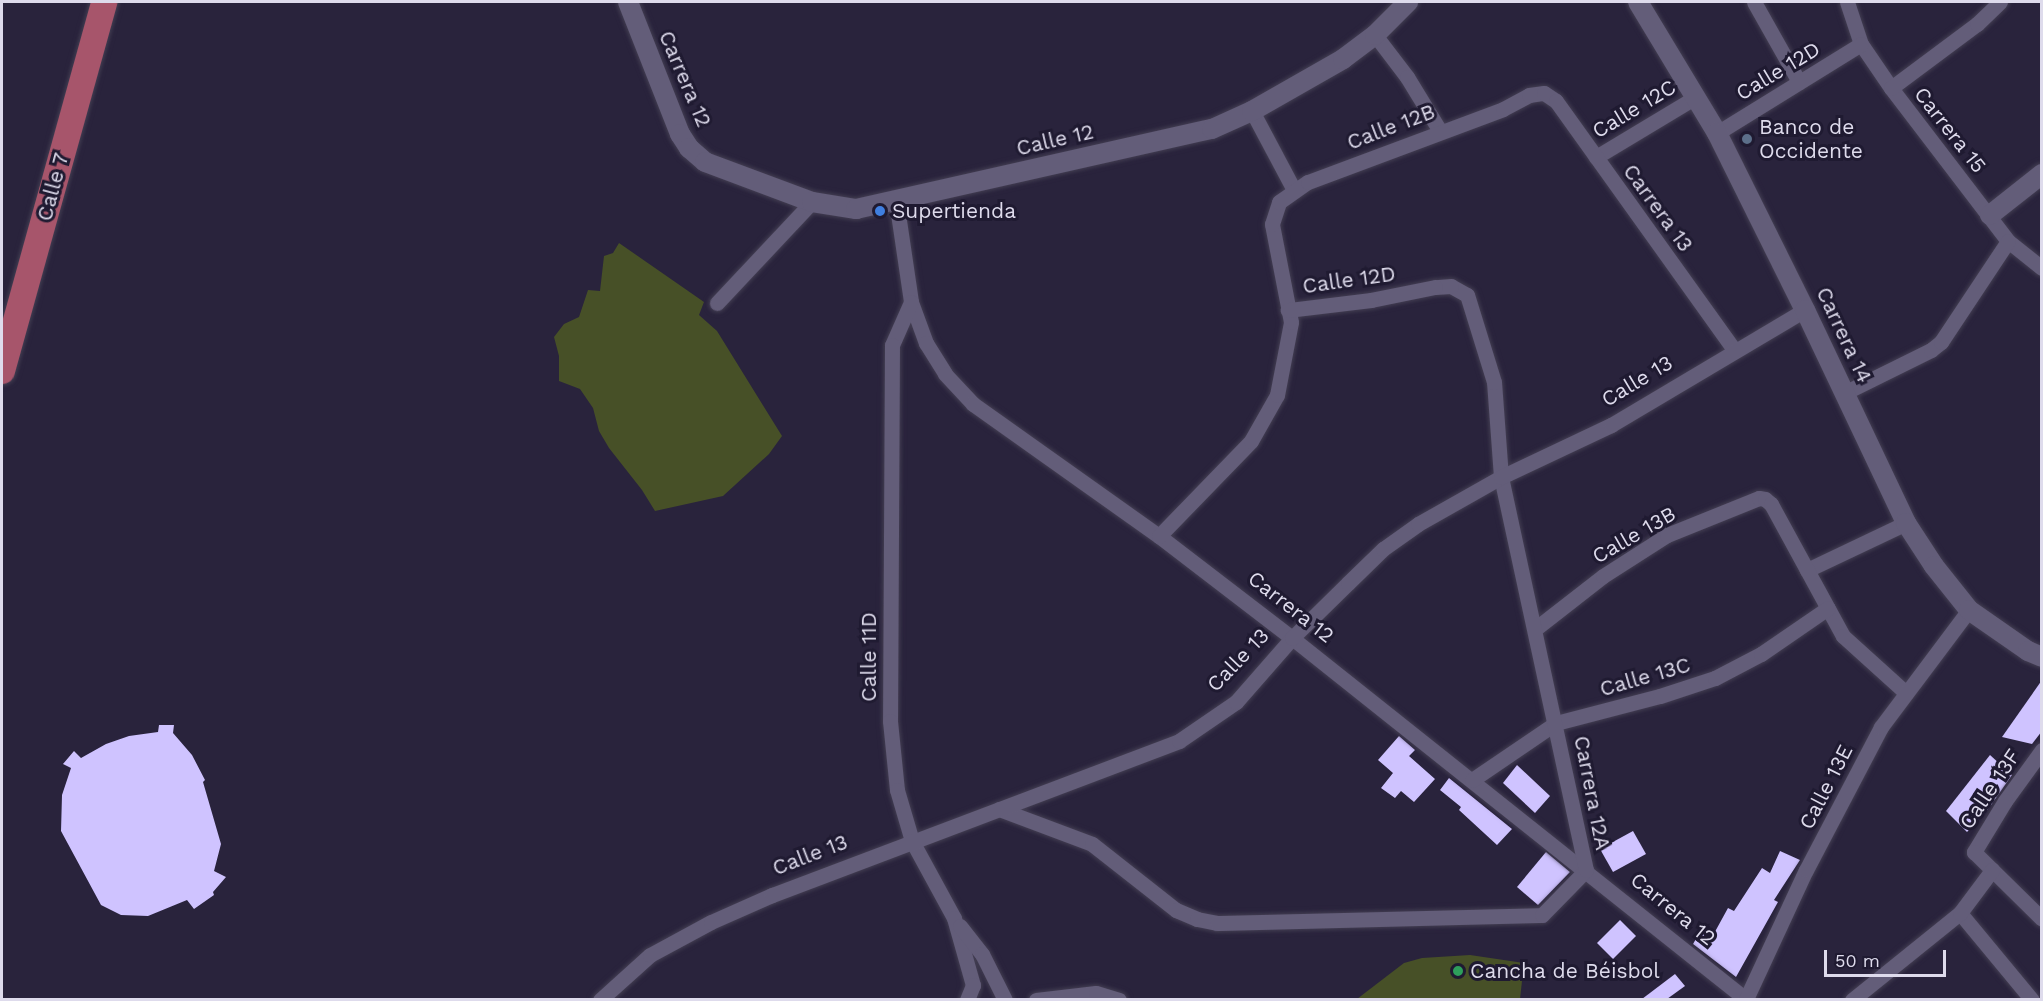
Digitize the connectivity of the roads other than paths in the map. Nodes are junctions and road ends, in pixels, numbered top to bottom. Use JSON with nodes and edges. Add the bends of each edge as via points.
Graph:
{"nodes":[{"id":1,"x":104,"y":2,"type":"edge"},
{"id":2,"x":628,"y":2,"type":"edge"},
{"id":3,"x":1408,"y":2,"type":"edge"},
{"id":4,"x":1638,"y":2,"type":"edge"},
{"id":5,"x":1754,"y":2,"type":"edge"},
{"id":6,"x":1847,"y":2,"type":"edge"},
{"id":7,"x":2000,"y":2,"type":"edge"},
{"id":8,"x":1375,"y":35,"type":"junction"},
{"id":9,"x":1861,"y":45,"type":"junction"},
{"id":10,"x":1799,"y":82,"type":"junction"},
{"id":11,"x":1891,"y":88,"type":"junction"},
{"id":12,"x":1544,"y":93,"type":"joint"},
{"id":13,"x":1694,"y":98,"type":"junction"},
{"id":14,"x":1252,"y":111,"type":"junction"},
{"id":15,"x":1440,"y":131,"type":"junction"},
{"id":16,"x":1717,"y":133,"type":"junction"},
{"id":17,"x":1596,"y":157,"type":"junction"},
{"id":18,"x":2042,"y":174,"type":"edge"},
{"id":19,"x":1294,"y":190,"type":"junction"},
{"id":20,"x":896,"y":200,"type":"junction"},
{"id":21,"x":812,"y":202,"type":"junction"},
{"id":22,"x":1990,"y":215,"type":"junction"},
{"id":23,"x":2008,"y":241,"type":"junction"},
{"id":24,"x":2042,"y":268,"type":"edge"},
{"id":25,"x":1451,"y":286,"type":"joint"},
{"id":26,"x":911,"y":302,"type":"junction"},
{"id":27,"x":717,"y":303,"type":"dead end"},
{"id":28,"x":1288,"y":310,"type":"junction"},
{"id":29,"x":1805,"y":310,"type":"junction"},
{"id":30,"x":1735,"y":351,"type":"junction"},
{"id":31,"x":2,"y":371,"type":"edge"},
{"id":32,"x":1844,"y":393,"type":"junction"},
{"id":33,"x":1501,"y":477,"type":"junction"},
{"id":34,"x":1906,"y":523,"type":"junction"},
{"id":35,"x":1159,"y":536,"type":"junction"},
{"id":36,"x":1807,"y":570,"type":"junction"},
{"id":37,"x":1828,"y":608,"type":"junction"},
{"id":38,"x":1969,"y":610,"type":"junction"},
{"id":39,"x":1535,"y":629,"type":"junction"},
{"id":40,"x":1292,"y":638,"type":"junction"},
{"id":41,"x":2042,"y":657,"type":"edge"},
{"id":42,"x":1906,"y":693,"type":"junction"},
{"id":43,"x":1556,"y":723,"type":"junction"},
{"id":44,"x":2042,"y":750,"type":"edge"},
{"id":45,"x":1472,"y":780,"type":"junction"},
{"id":46,"x":999,"y":809,"type":"junction"},
{"id":47,"x":912,"y":841,"type":"junction"},
{"id":48,"x":1586,"y":870,"type":"junction"},
{"id":49,"x":1992,"y":870,"type":"junction"},
{"id":50,"x":1960,"y":913,"type":"junction"},
{"id":51,"x":954,"y":918,"type":"junction"},
{"id":52,"x":2042,"y":919,"type":"edge"},
{"id":53,"x":600,"y":999,"type":"edge"},
{"id":54,"x":967,"y":999,"type":"edge"},
{"id":55,"x":1005,"y":999,"type":"edge"},
{"id":56,"x":1036,"y":999,"type":"edge"},
{"id":57,"x":1119,"y":999,"type":"edge"},
{"id":58,"x":1746,"y":999,"type":"edge"},
{"id":59,"x":1852,"y":999,"type":"edge"},
{"id":60,"x":2032,"y":999,"type":"edge"}],
"edges":[{"from":1,"to":31,"type":"main road","name":"Calle 7"},
{"from":2,"to":21,"type":"street","name":"Carrera 12","via":[[670,111],[689,148],[705,162]]},
{"from":3,"to":8,"type":"street","name":"Calle 12"},
{"from":4,"to":13,"type":"street","name":"Carrera 14"},
{"from":5,"to":10,"type":"street"},
{"from":6,"to":9,"type":"street","name":"Carrera 15"},
{"from":7,"to":11,"type":"street","via":[[1977,24]]},
{"from":8,"to":14,"type":"street","name":"Calle 12","via":[[1316,75]]},
{"from":8,"to":15,"type":"street"},
{"from":9,"to":10,"type":"street","name":"Calle 12D"},
{"from":9,"to":11,"type":"street","name":"Carrera 15"},
{"from":10,"to":16,"type":"street","name":"Calle 12D"},
{"from":11,"to":22,"type":"street","name":"Carrera 15"},
{"from":12,"to":15,"type":"street","name":"Calle 12B","via":[[1529,95],[1503,109]]},
{"from":12,"to":17,"type":"street","name":"Carrera 13","via":[[1556,101]]},
{"from":13,"to":16,"type":"street","name":"Carrera 14"},
{"from":13,"to":17,"type":"street","name":"Calle 12C"},
{"from":14,"to":19,"type":"street"},
{"from":14,"to":20,"type":"street","name":"Calle 12","via":[[1212,129]]},
{"from":15,"to":19,"type":"street","name":"Calle 12B"},
{"from":16,"to":29,"type":"street","name":"Carrera 14"},
{"from":17,"to":30,"type":"street","name":"Carrera 13"},
{"from":18,"to":22,"type":"street"},
{"from":19,"to":28,"type":"street","name":"Calle 12B","via":[[1279,202],[1272,224]]},
{"from":20,"to":21,"type":"street","name":"Calle 12","via":[[856,209]]},
{"from":20,"to":26,"type":"street","name":"Carrera 12"},
{"from":21,"to":27,"type":"street"},
{"from":22,"to":23,"type":"street","name":"Carrera 15"},
{"from":23,"to":24,"type":"street","name":"Carrera 15"},
{"from":23,"to":32,"type":"street","via":[[1941,342]]},
{"from":25,"to":28,"type":"street","name":"Calle 12D"},
{"from":25,"to":33,"type":"street","name":"Carrera 12A","via":[[1467,295],[1494,382]]},
{"from":26,"to":35,"type":"street","name":"Carrera 12","via":[[926,343],[945,374],[973,404]]},
{"from":26,"to":47,"type":"street","name":"Calle 11D","via":[[892,345],[890,721],[897,789]]},
{"from":28,"to":35,"type":"street","via":[[1291,322],[1277,395],[1251,441]]},
{"from":29,"to":30,"type":"street","name":"Calle 13"},
{"from":29,"to":32,"type":"street","name":"Carrera 14"},
{"from":30,"to":33,"type":"street","name":"Calle 13","via":[[1611,425]]},
{"from":32,"to":34,"type":"street","name":"Carrera 14"},
{"from":33,"to":39,"type":"street","name":"Carrera 12A"},
{"from":33,"to":40,"type":"street","name":"Calle 13","via":[[1418,524],[1383,549]]},
{"from":34,"to":36,"type":"street"},
{"from":34,"to":38,"type":"street","name":"Carrera 14"},
{"from":35,"to":40,"type":"street","name":"Carrera 12"},
{"from":36,"to":37,"type":"street"},
{"from":36,"to":39,"type":"street","name":"Calle 13B","via":[[1771,504],[1759,498],[1667,535],[1604,576]]},
{"from":37,"to":42,"type":"street","via":[[1843,636]]},
{"from":37,"to":43,"type":"street","name":"Calle 13C","via":[[1761,654],[1715,678]]},
{"from":38,"to":41,"type":"street","name":"Carrera 14"},
{"from":38,"to":42,"type":"street","name":"Calle 13E"},
{"from":39,"to":43,"type":"street","name":"Carrera 12A"},
{"from":40,"to":45,"type":"street","name":"Carrera 12"},
{"from":40,"to":46,"type":"street","name":"Calle 13","via":[[1236,702],[1179,741]]},
{"from":42,"to":58,"type":"street","name":"Calle 13E","via":[[1875,737],[1806,870]]},
{"from":43,"to":45,"type":"street","name":"Calle 13C"},
{"from":43,"to":48,"type":"street","name":"Carrera 12A"},
{"from":44,"to":49,"type":"street","name":"Calle 13F","via":[[1974,852]]},
{"from":45,"to":48,"type":"street","name":"Carrera 12"},
{"from":46,"to":47,"type":"street","name":"Calle 13"},
{"from":46,"to":48,"type":"street","name":"Carrera 12A","via":[[1092,844],[1176,910],[1217,923],[1542,915]]},
{"from":47,"to":51,"type":"street","name":"Calle 11D"},
{"from":47,"to":53,"type":"street","name":"Calle 13","via":[[711,922],[650,955]]},
{"from":48,"to":58,"type":"street","name":"Carrera 12"},
{"from":49,"to":50,"type":"street"},
{"from":49,"to":52,"type":"street"},
{"from":50,"to":59,"type":"street"},
{"from":50,"to":60,"type":"street"},
{"from":51,"to":54,"type":"street","name":"Calle 11D","via":[[973,985]]},
{"from":51,"to":55,"type":"street","via":[[982,954]]},
{"from":56,"to":57,"type":"street","via":[[1096,993]]}]}
